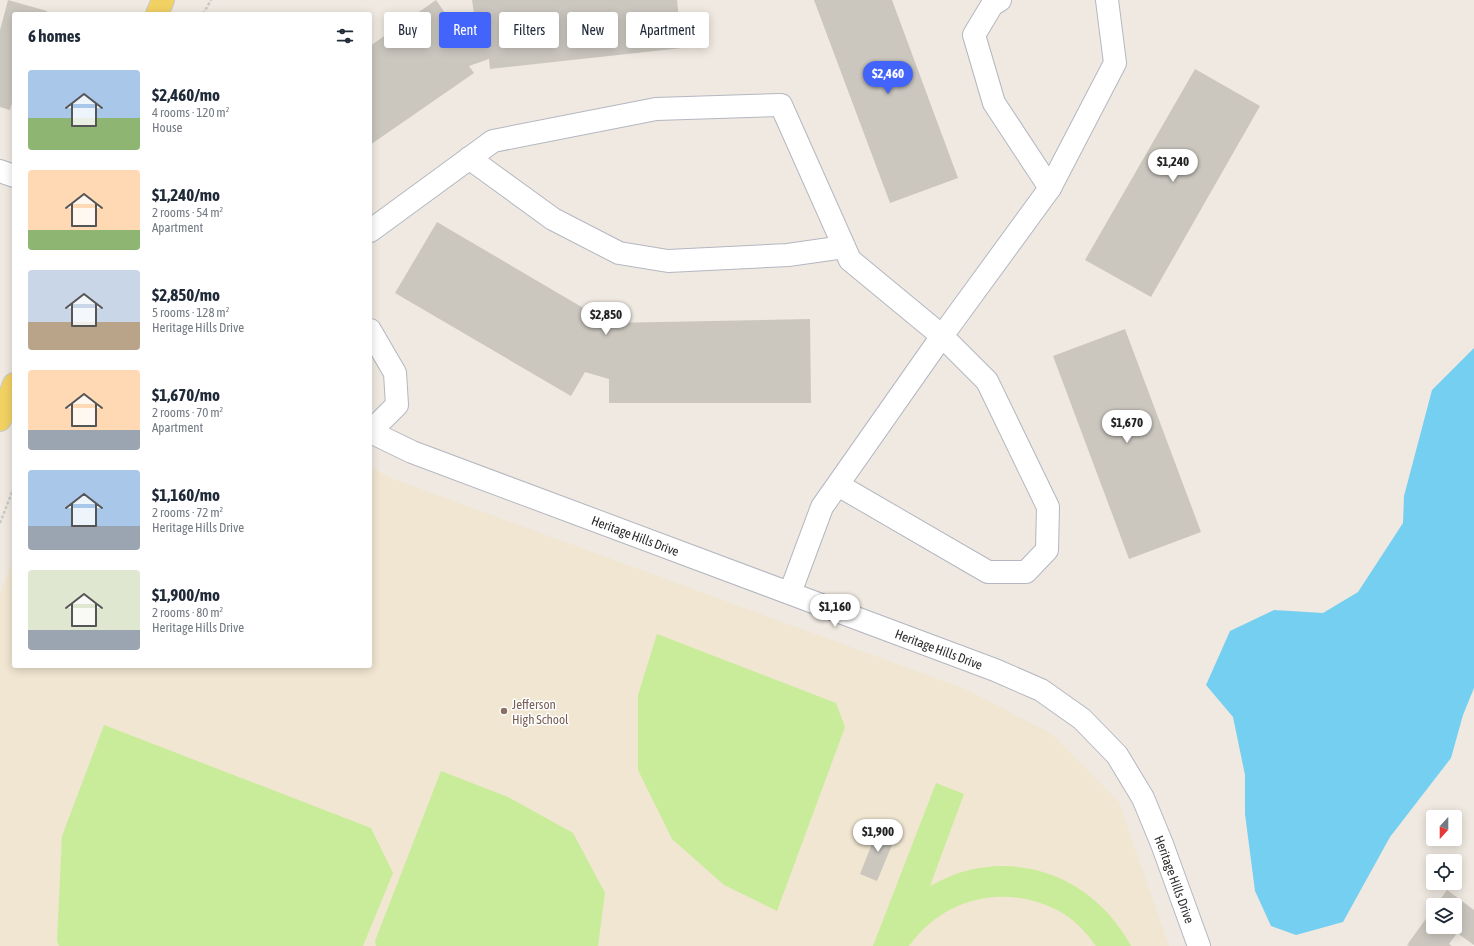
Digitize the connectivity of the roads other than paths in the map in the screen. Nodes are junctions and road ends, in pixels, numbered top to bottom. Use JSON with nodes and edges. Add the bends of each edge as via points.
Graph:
{"nodes":[{"id":1,"x":163,"y":0,"type":"edge"},
{"id":2,"x":1000,"y":0,"type":"edge"},
{"id":3,"x":1107,"y":0,"type":"edge"},
{"id":4,"x":158,"y":12,"type":"edge"},
{"id":5,"x":469,"y":158,"type":"junction"},
{"id":6,"x":0,"y":171,"type":"edge"},
{"id":7,"x":12,"y":175,"type":"edge"},
{"id":8,"x":1050,"y":188,"type":"junction"},
{"id":9,"x":372,"y":230,"type":"edge"},
{"id":10,"x":844,"y":247,"type":"junction"},
{"id":11,"x":372,"y":333,"type":"edge"},
{"id":12,"x":942,"y":336,"type":"junction"},
{"id":13,"x":12,"y":389,"type":"edge"},
{"id":14,"x":0,"y":420,"type":"edge"},
{"id":15,"x":372,"y":429,"type":"edge"},
{"id":16,"x":372,"y":431,"type":"edge"},
{"id":17,"x":838,"y":485,"type":"junction"},
{"id":18,"x":790,"y":593,"type":"junction"},
{"id":19,"x":1199,"y":946,"type":"edge"}],
"edges":[{"from":1,"to":4,"type":"main road"},
{"from":2,"to":8,"type":"street","via":[[992,5],[974,35],[994,103]]},
{"from":3,"to":8,"type":"street","via":[[1115,63]]},
{"from":5,"to":9,"type":"street"},
{"from":5,"to":10,"type":"street","via":[[553,219],[618,253],[668,261],[788,255]]},
{"from":5,"to":10,"type":"street","via":[[493,141],[656,109],[781,105]]},
{"from":6,"to":7,"type":"street"},
{"from":8,"to":12,"type":"street"},
{"from":10,"to":12,"type":"street","via":[[850,260]]},
{"from":11,"to":15,"type":"street","via":[[395,373],[397,405]]},
{"from":12,"to":17,"type":"street"},
{"from":12,"to":17,"type":"street","via":[[987,381],[1011,430],[1048,507],[1046,550],[1026,572],[988,572]]},
{"from":13,"to":14,"type":"main road"},
{"from":16,"to":18,"type":"street","name":"Heritage Hills Drive","via":[[412,452]]},
{"from":17,"to":18,"type":"street","via":[[822,507]]},
{"from":18,"to":19,"type":"street","name":"Heritage Hills Drive","via":[[995,670],[1040,690],[1082,719],[1117,755],[1143,798]]}]}
